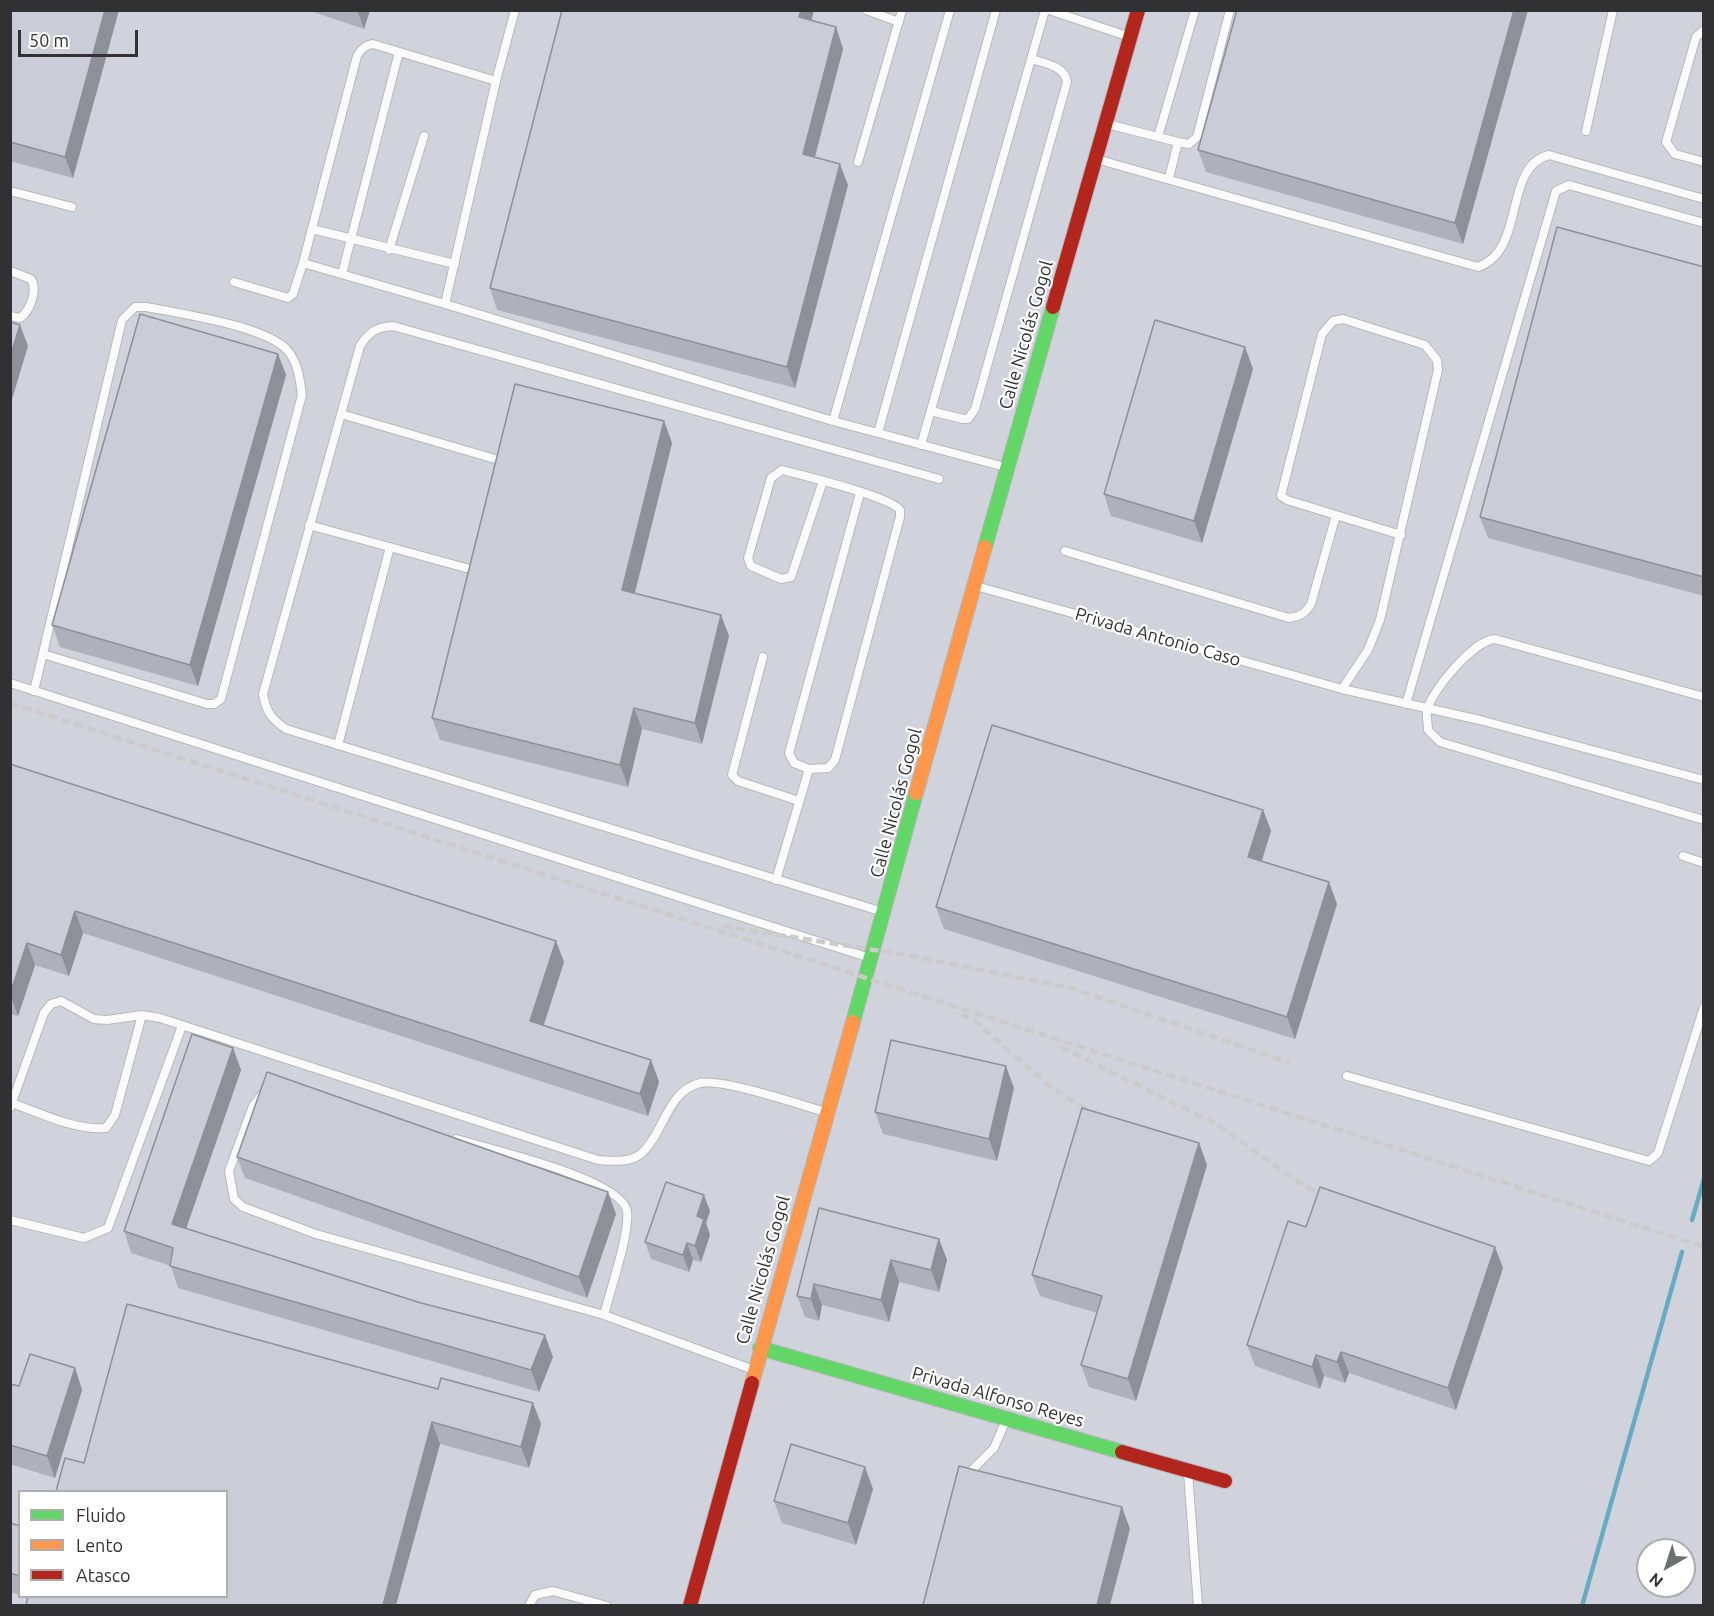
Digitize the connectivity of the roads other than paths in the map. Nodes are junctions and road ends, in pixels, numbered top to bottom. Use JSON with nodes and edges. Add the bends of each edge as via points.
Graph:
{"nodes":[{"id":1,"x":515,"y":10,"type":"edge"},
{"id":2,"x":866,"y":10,"type":"edge"},
{"id":3,"x":902,"y":10,"type":"edge"},
{"id":4,"x":950,"y":10,"type":"edge"},
{"id":5,"x":996,"y":10,"type":"edge"},
{"id":6,"x":1047,"y":10,"type":"edge"},
{"id":7,"x":1138,"y":10,"type":"edge"},
{"id":8,"x":1195,"y":10,"type":"edge"},
{"id":9,"x":1230,"y":10,"type":"edge"},
{"id":10,"x":1613,"y":10,"type":"edge"},
{"id":11,"x":899,"y":22,"type":"junction"},
{"id":12,"x":1704,"y":30,"type":"edge"},
{"id":13,"x":1130,"y":37,"type":"junction"},
{"id":14,"x":399,"y":52,"type":"junction"},
{"id":15,"x":1030,"y":59,"type":"junction"},
{"id":16,"x":496,"y":81,"type":"junction"},
{"id":17,"x":1105,"y":124,"type":"junction"},
{"id":18,"x":1586,"y":131,"type":"dead end"},
{"id":19,"x":424,"y":136,"type":"dead end"},
{"id":20,"x":1158,"y":137,"type":"junction"},
{"id":21,"x":1178,"y":142,"type":"junction"},
{"id":22,"x":1095,"y":158,"type":"junction"},
{"id":23,"x":858,"y":162,"type":"dead end"},
{"id":24,"x":1704,"y":162,"type":"edge"},
{"id":25,"x":1169,"y":178,"type":"junction"},
{"id":26,"x":10,"y":191,"type":"edge"},
{"id":27,"x":1704,"y":199,"type":"edge"},
{"id":28,"x":72,"y":207,"type":"dead end"},
{"id":29,"x":1704,"y":223,"type":"edge"},
{"id":30,"x":312,"y":229,"type":"junction"},
{"id":31,"x":351,"y":241,"type":"junction"},
{"id":32,"x":390,"y":250,"type":"junction"},
{"id":33,"x":303,"y":263,"type":"junction"},
{"id":34,"x":455,"y":264,"type":"junction"},
{"id":35,"x":10,"y":271,"type":"edge"},
{"id":36,"x":342,"y":274,"type":"junction"},
{"id":37,"x":234,"y":282,"type":"dead end"},
{"id":38,"x":445,"y":304,"type":"junction"},
{"id":39,"x":10,"y":316,"type":"edge"},
{"id":40,"x":930,"y":411,"type":"junction"},
{"id":41,"x":341,"y":414,"type":"junction"},
{"id":42,"x":833,"y":421,"type":"junction"},
{"id":43,"x":878,"y":433,"type":"junction"},
{"id":44,"x":921,"y":445,"type":"junction"},
{"id":45,"x":495,"y":459,"type":"edge"},
{"id":46,"x":1007,"y":468,"type":"junction"},
{"id":47,"x":939,"y":479,"type":"dead end"},
{"id":48,"x":823,"y":481,"type":"junction"},
{"id":49,"x":860,"y":493,"type":"junction"},
{"id":50,"x":1336,"y":515,"type":"junction"},
{"id":51,"x":309,"y":525,"type":"junction"},
{"id":52,"x":1401,"y":535,"type":"junction"},
{"id":53,"x":390,"y":547,"type":"junction"},
{"id":54,"x":1065,"y":551,"type":"dead end"},
{"id":55,"x":466,"y":568,"type":"dead end"},
{"id":56,"x":974,"y":586,"type":"junction"},
{"id":57,"x":43,"y":654,"type":"junction"},
{"id":58,"x":764,"y":657,"type":"dead end"},
{"id":59,"x":10,"y":683,"type":"edge"},
{"id":60,"x":1342,"y":689,"type":"junction"},
{"id":61,"x":34,"y":691,"type":"junction"},
{"id":62,"x":1704,"y":697,"type":"edge"},
{"id":63,"x":1406,"y":704,"type":"junction"},
{"id":64,"x":1427,"y":710,"type":"junction"},
{"id":65,"x":338,"y":745,"type":"junction"},
{"id":66,"x":809,"y":769,"type":"junction"},
{"id":67,"x":1704,"y":780,"type":"edge"},
{"id":68,"x":799,"y":801,"type":"junction"},
{"id":69,"x":1704,"y":820,"type":"edge"},
{"id":70,"x":1683,"y":856,"type":"dead end"},
{"id":71,"x":1704,"y":863,"type":"edge"},
{"id":72,"x":776,"y":880,"type":"junction"},
{"id":73,"x":885,"y":912,"type":"junction"},
{"id":74,"x":871,"y":958,"type":"junction"},
{"id":75,"x":1704,"y":1007,"type":"edge"},
{"id":76,"x":142,"y":1015,"type":"junction"},
{"id":77,"x":182,"y":1026,"type":"junction"},
{"id":78,"x":1347,"y":1076,"type":"dead end"},
{"id":79,"x":270,"y":1088,"type":"edge"},
{"id":80,"x":11,"y":1105,"type":"edge"},
{"id":81,"x":827,"y":1112,"type":"junction"},
{"id":82,"x":444,"y":1136,"type":"edge"},
{"id":83,"x":10,"y":1220,"type":"edge"},
{"id":84,"x":604,"y":1315,"type":"junction"},
{"id":85,"x":760,"y":1348,"type":"junction"},
{"id":86,"x":754,"y":1370,"type":"junction"},
{"id":87,"x":1007,"y":1419,"type":"junction"},
{"id":88,"x":1187,"y":1471,"type":"junction"},
{"id":89,"x":964,"y":1481,"type":"edge"},
{"id":90,"x":1225,"y":1481,"type":"dead end"},
{"id":91,"x":585,"y":1603,"type":"edge"},
{"id":92,"x":529,"y":1605,"type":"edge"},
{"id":93,"x":607,"y":1605,"type":"edge"},
{"id":94,"x":690,"y":1605,"type":"edge"},
{"id":95,"x":1198,"y":1605,"type":"edge"}],
"edges":[{"from":1,"to":16,"type":"lane"},
{"from":2,"to":11,"type":"lane"},
{"from":3,"to":11,"type":"lane"},
{"from":4,"to":42,"type":"lane"},
{"from":5,"to":43,"type":"lane"},
{"from":6,"to":13,"type":"lane"},
{"from":6,"to":15,"type":"lane"},
{"from":7,"to":13,"type":"street","name":"Calle Nicolás Gogol"},
{"from":8,"to":20,"type":"lane"},
{"from":9,"to":21,"type":"lane","via":[[1197,137],[1189,144]]},
{"from":10,"to":18,"type":"lane"},
{"from":11,"to":23,"type":"lane"},
{"from":12,"to":24,"type":"lane","via":[[1696,37],[1666,142],[1675,154]]},
{"from":13,"to":17,"type":"street","name":"Calle Nicolás Gogol"},
{"from":14,"to":16,"type":"lane"},
{"from":14,"to":30,"type":"lane","via":[[366,45],[357,56]]},
{"from":14,"to":31,"type":"lane"},
{"from":15,"to":40,"type":"lane"},
{"from":15,"to":40,"type":"lane","via":[[1058,68],[1067,76],[1067,82],[978,398],[968,419]]},
{"from":16,"to":34,"type":"lane"},
{"from":17,"to":20,"type":"lane"},
{"from":17,"to":22,"type":"street","name":"Calle Nicolás Gogol"},
{"from":19,"to":32,"type":"lane"},
{"from":20,"to":21,"type":"lane"},
{"from":21,"to":25,"type":"lane"},
{"from":22,"to":25,"type":"lane"},
{"from":22,"to":46,"type":"street","name":"Calle Nicolás Gogol"},
{"from":25,"to":27,"type":"lane","via":[[1478,267],[1490,263],[1504,246],[1527,169],[1540,157],[1549,155]]},
{"from":26,"to":28,"type":"lane"},
{"from":29,"to":63,"type":"lane","via":[[1569,185],[1557,192]]},
{"from":30,"to":31,"type":"lane"},
{"from":30,"to":33,"type":"lane"},
{"from":31,"to":32,"type":"lane"},
{"from":31,"to":36,"type":"lane"},
{"from":32,"to":34,"type":"lane"},
{"from":33,"to":36,"type":"lane"},
{"from":33,"to":37,"type":"lane","via":[[293,294],[288,298]]},
{"from":34,"to":38,"type":"lane"},
{"from":35,"to":39,"type":"lane","via":[[31,279],[34,289],[24,315]]},
{"from":36,"to":38,"type":"lane"},
{"from":38,"to":42,"type":"lane"},
{"from":40,"to":44,"type":"lane"},
{"from":41,"to":45,"type":"lane"},
{"from":41,"to":47,"type":"lane","via":[[360,346],[378,327],[393,326]]},
{"from":41,"to":51,"type":"lane"},
{"from":42,"to":43,"type":"lane"},
{"from":43,"to":44,"type":"lane"},
{"from":44,"to":46,"type":"lane"},
{"from":46,"to":56,"type":"street","name":"Calle Nicolás Gogol"},
{"from":48,"to":48,"type":"lane","via":[[791,577],[781,579],[751,566],[748,558],[773,473],[782,470]]},
{"from":48,"to":49,"type":"lane"},
{"from":49,"to":66,"type":"lane","via":[[789,753],[795,763]]},
{"from":49,"to":66,"type":"lane","via":[[896,505],[900,516],[835,760],[828,768]]},
{"from":50,"to":52,"type":"lane"},
{"from":50,"to":52,"type":"lane","via":[[1287,500],[1281,492],[1322,334],[1327,324],[1343,319],[1425,345],[1437,360]]},
{"from":50,"to":54,"type":"lane","via":[[1311,604],[1299,617],[1289,618]]},
{"from":51,"to":53,"type":"lane"},
{"from":51,"to":65,"type":"lane","via":[[263,694],[273,720],[286,729]]},
{"from":52,"to":60,"type":"lane","via":[[1380,620],[1368,650]]},
{"from":53,"to":55,"type":"lane"},
{"from":53,"to":65,"type":"lane"},
{"from":56,"to":60,"type":"lane","name":"Privada Antonio Caso"},
{"from":56,"to":73,"type":"street","name":"Calle Nicolás Gogol"},
{"from":57,"to":57,"type":"lane","via":[[122,320],[128,312],[135,307],[147,307],[251,330],[288,350],[295,361],[302,395],[221,699],[207,704]]},
{"from":57,"to":61,"type":"lane"},
{"from":58,"to":68,"type":"lane","via":[[732,775],[738,781]]},
{"from":59,"to":61,"type":"lane"},
{"from":60,"to":63,"type":"lane","name":"Privada Antonio Caso"},
{"from":61,"to":74,"type":"lane"},
{"from":62,"to":64,"type":"lane","via":[[1495,639],[1481,642],[1462,660]]},
{"from":63,"to":64,"type":"lane","name":"Privada Antonio Caso"},
{"from":64,"to":67,"type":"lane","name":"Privada Antonio Caso","via":[[1480,720]]},
{"from":64,"to":69,"type":"lane","via":[[1428,730],[1440,742]]},
{"from":65,"to":72,"type":"lane"},
{"from":66,"to":68,"type":"lane"},
{"from":68,"to":72,"type":"lane"},
{"from":70,"to":71,"type":"lane"},
{"from":72,"to":73,"type":"lane"},
{"from":73,"to":74,"type":"street","name":"Calle Nicolás Gogol"},
{"from":74,"to":81,"type":"street","name":"Calle Nicolás Gogol"},
{"from":75,"to":78,"type":"lane","via":[[1658,1153],[1649,1161]]},
{"from":76,"to":77,"type":"lane"},
{"from":76,"to":80,"type":"lane","via":[[100,1020],[68,1003],[51,1004],[44,1013]]},
{"from":76,"to":80,"type":"lane","via":[[115,1115],[106,1128],[95,1129]]},
{"from":77,"to":81,"type":"lane","via":[[598,1160],[623,1160],[643,1152],[678,1097],[702,1083],[724,1085]]},
{"from":77,"to":83,"type":"lane","via":[[108,1228],[84,1238]]},
{"from":79,"to":84,"type":"lane","via":[[254,1106],[229,1171],[234,1199],[243,1207],[316,1234]]},
{"from":81,"to":85,"type":"street","name":"Calle Nicolás Gogol"},
{"from":82,"to":84,"type":"lane","via":[[582,1177],[622,1200],[627,1210],[625,1230]]},
{"from":84,"to":86,"type":"lane"},
{"from":85,"to":86,"type":"street","name":"Calle Nicolás Gogol"},
{"from":85,"to":87,"type":"street","name":"Privada Alfonso Reyes"},
{"from":86,"to":94,"type":"street","name":"Calle Nicolás Gogol"},
{"from":87,"to":88,"type":"street","name":"Privada Alfonso Reyes"},
{"from":87,"to":89,"type":"lane","via":[[994,1448]]},
{"from":88,"to":90,"type":"street","name":"Privada Alfonso Reyes"},
{"from":88,"to":95,"type":"lane"},
{"from":91,"to":92,"type":"lane","via":[[553,1591],[535,1595]]},
{"from":91,"to":93,"type":"lane"}]}
